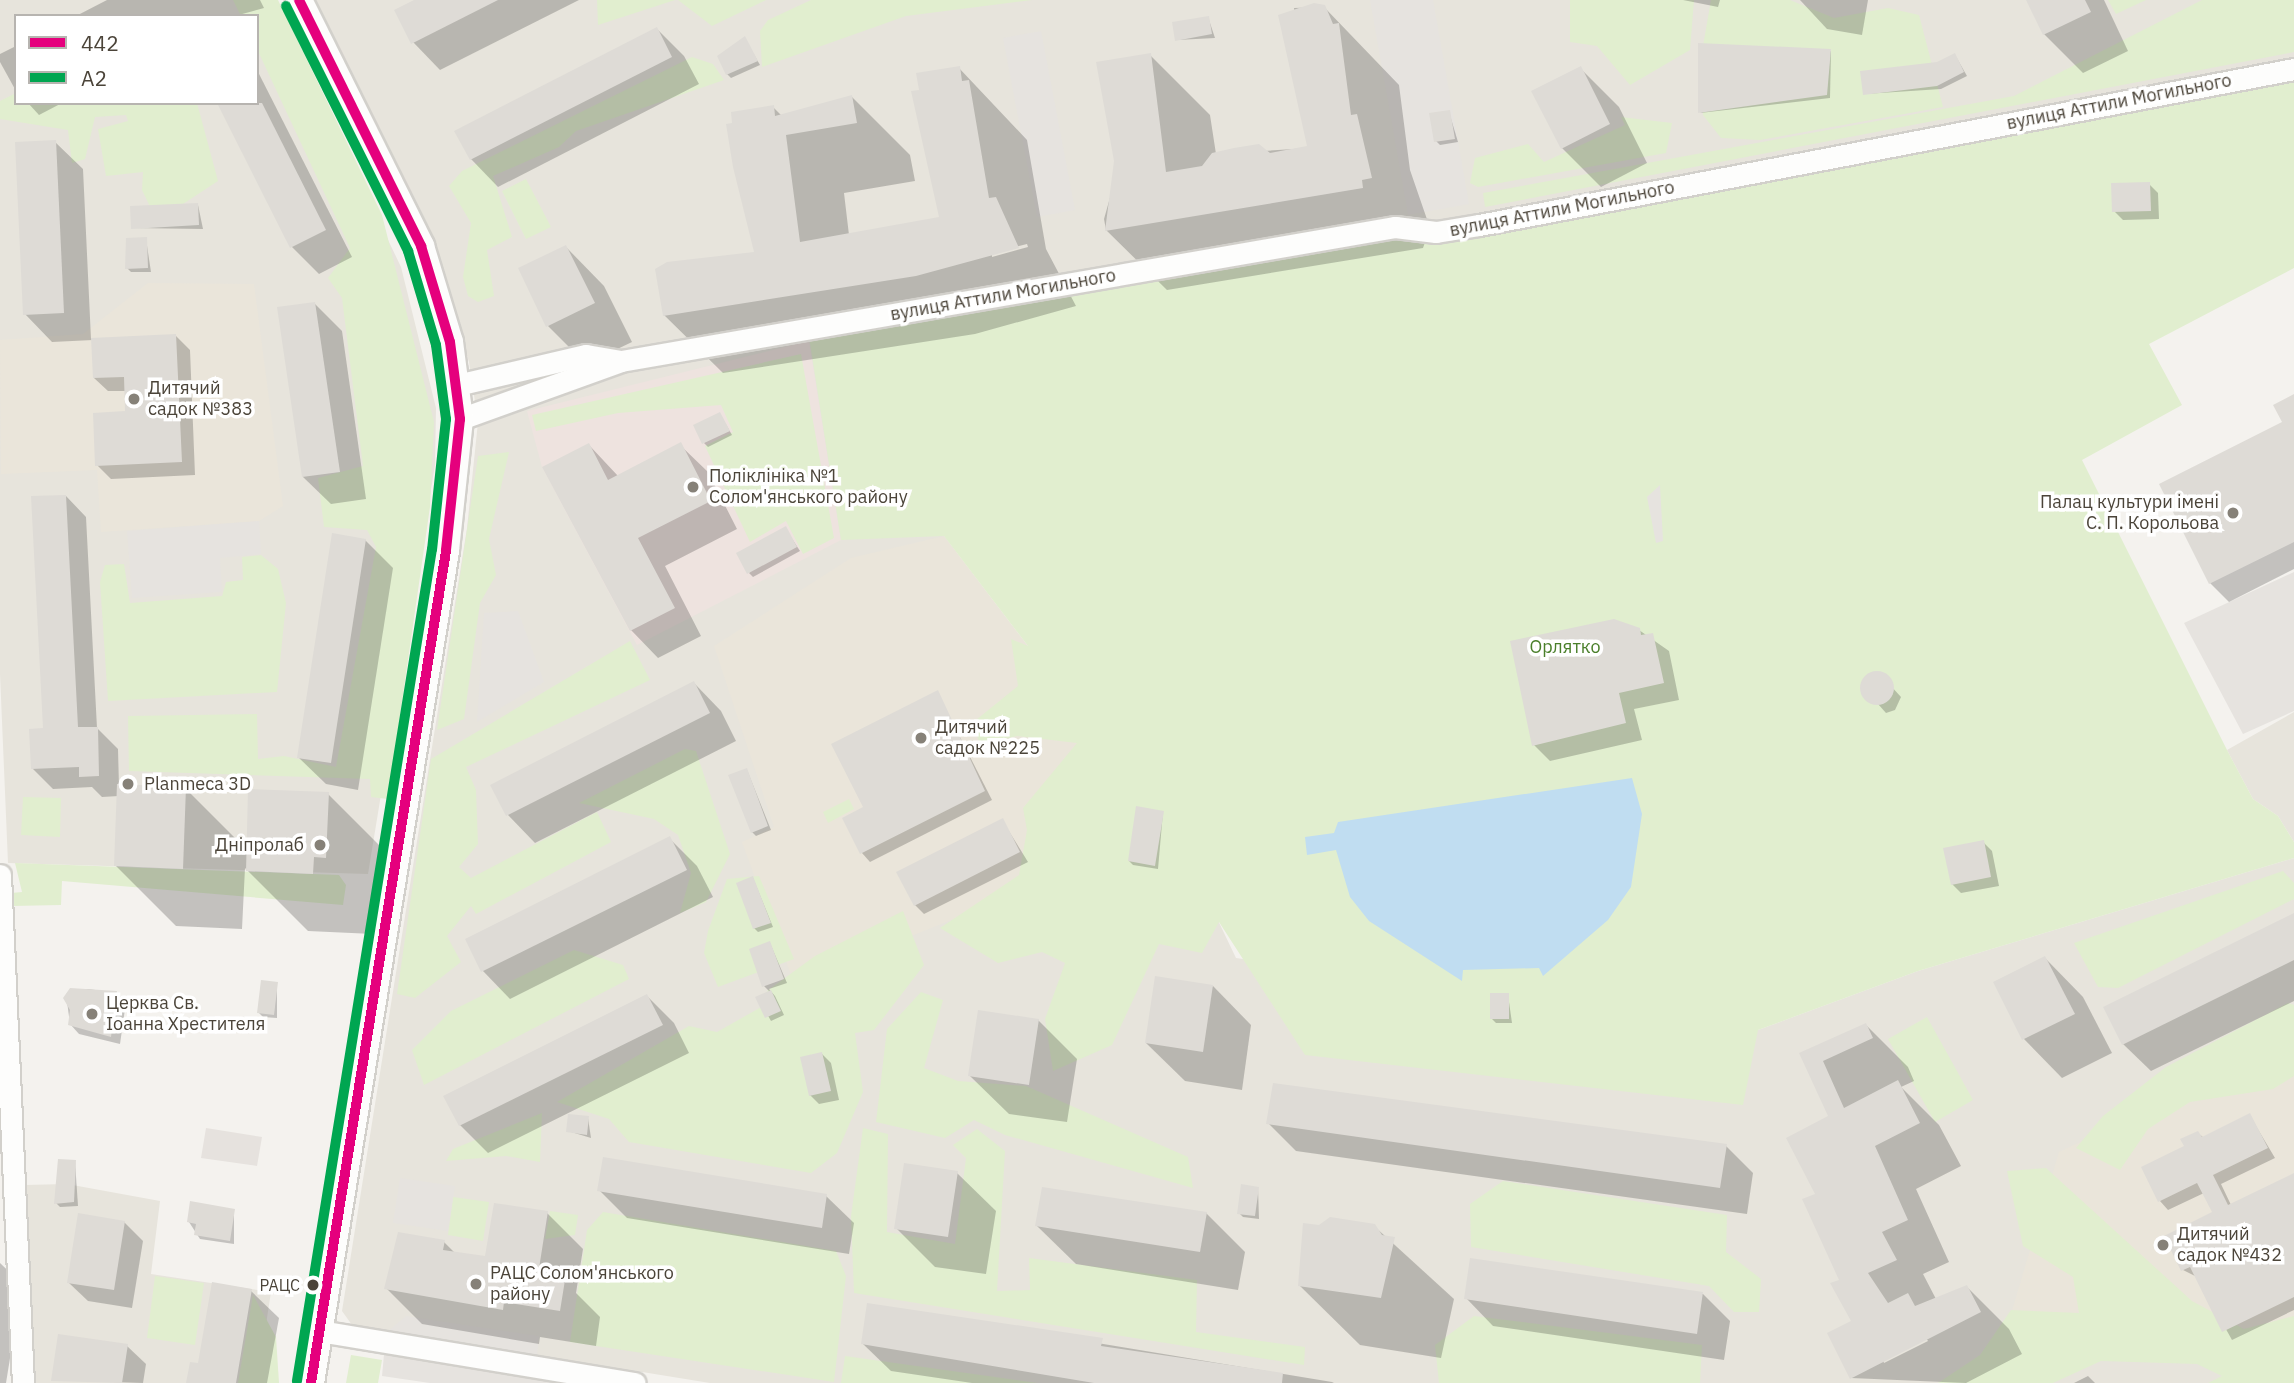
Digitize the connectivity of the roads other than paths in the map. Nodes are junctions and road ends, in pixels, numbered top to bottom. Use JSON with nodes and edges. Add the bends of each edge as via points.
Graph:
{"nodes":[{"id":1,"x":299,"y":0,"type":"edge"},
{"id":2,"x":2294,"y":69,"type":"edge"},
{"id":3,"x":621,"y":361,"type":"junction"},
{"id":4,"x":457,"y":385,"type":"junction"},
{"id":5,"x":460,"y":419,"type":"junction"},
{"id":6,"x":0,"y":876,"type":"edge"},
{"id":7,"x":320,"y":1331,"type":"junction"},
{"id":8,"x":23,"y":1383,"type":"edge"},
{"id":9,"x":311,"y":1383,"type":"edge"},
{"id":10,"x":635,"y":1383,"type":"edge"}],
"edges":[{"from":1,"to":4,"type":"street","via":[[421,246]]},
{"from":2,"to":3,"type":"street","name":"вулиця Аттили Могильного","via":[[1479,225],[1436,232],[1395,228]]},
{"from":3,"to":4,"type":"street","name":"вулиця Аттили Могильного","via":[[586,355]]},
{"from":3,"to":5,"type":"street","name":"вулиця Аттили Могильного"},
{"from":4,"to":5,"type":"street"},
{"from":5,"to":7,"type":"street","via":[[451,521]]},
{"from":6,"to":8,"type":"street"},
{"from":7,"to":9,"type":"street"},
{"from":7,"to":10,"type":"street"}]}
